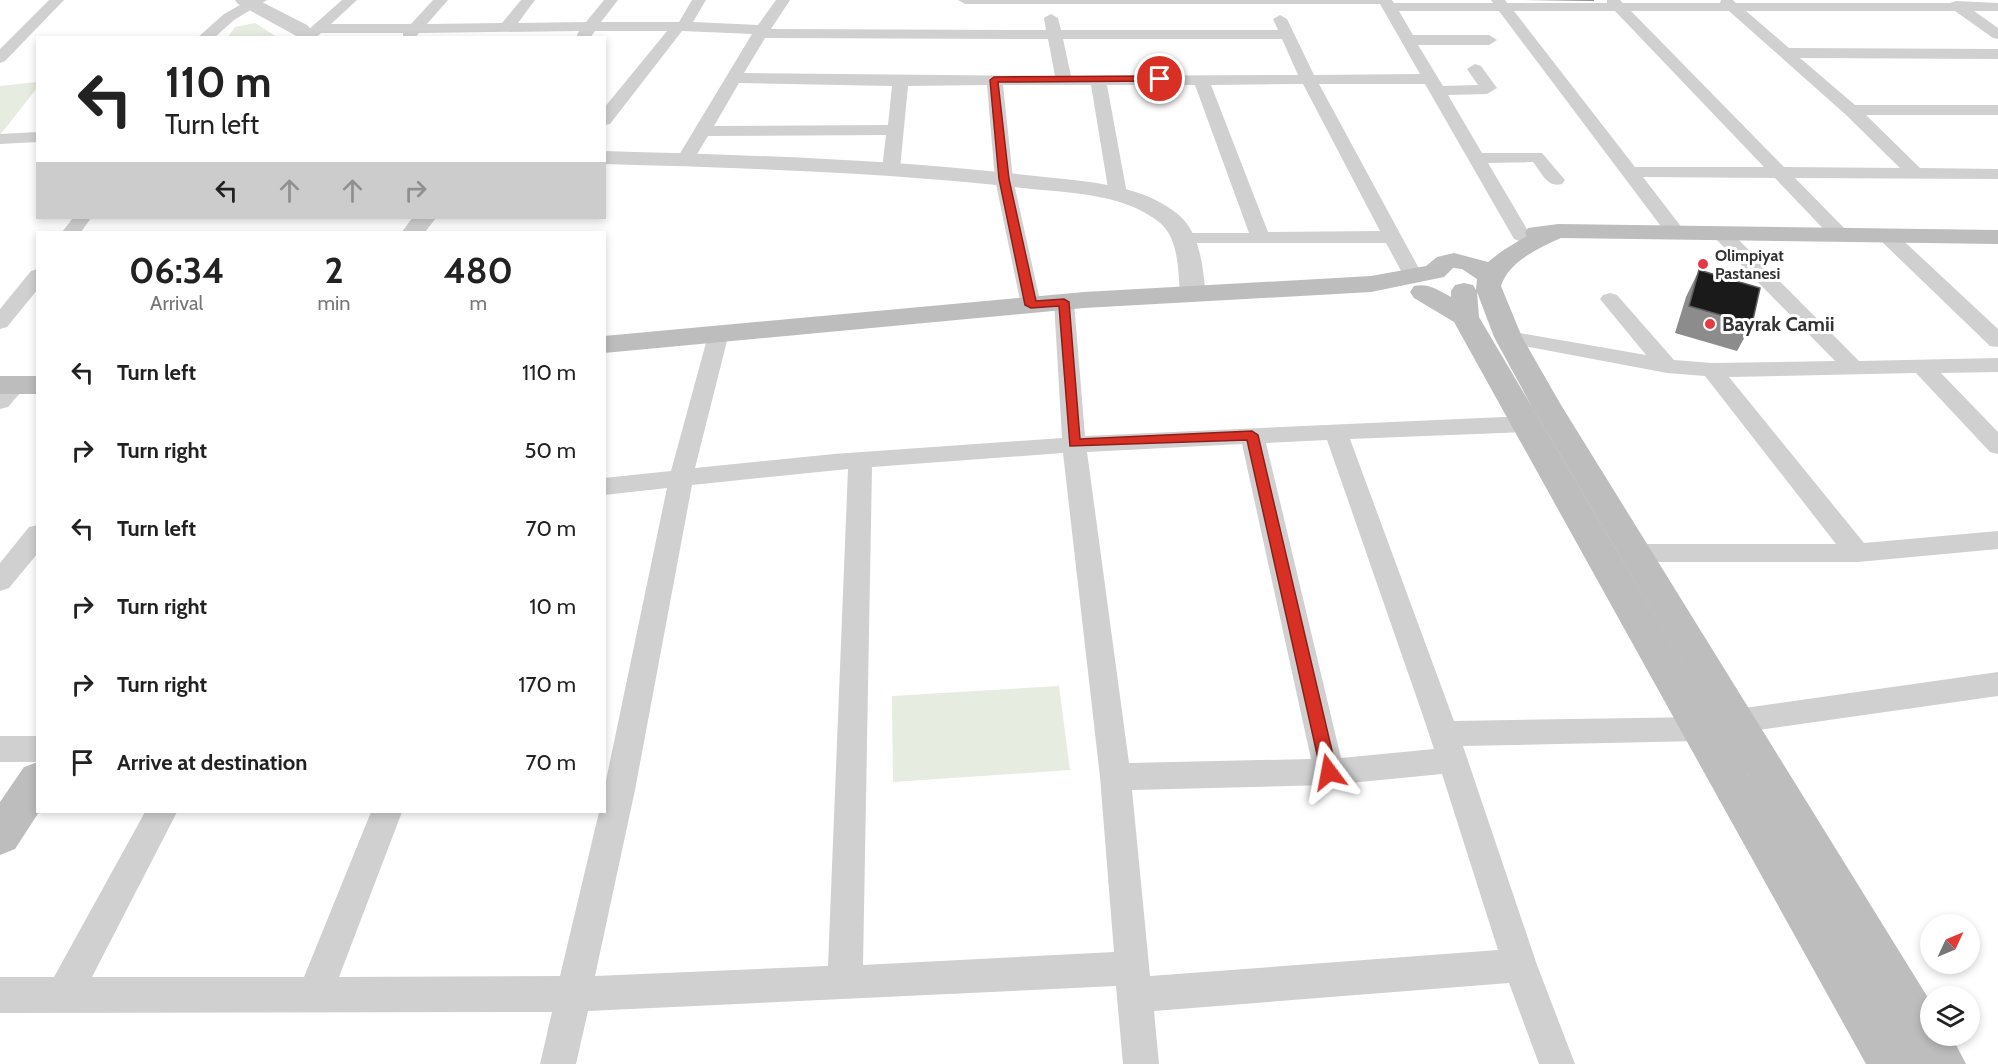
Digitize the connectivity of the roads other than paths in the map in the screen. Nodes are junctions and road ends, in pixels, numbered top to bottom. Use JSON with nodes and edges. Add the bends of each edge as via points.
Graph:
{"nodes":[{"id":1,"x":57,"y":0,"type":"edge"},
{"id":2,"x":350,"y":0,"type":"edge"},
{"id":3,"x":441,"y":0,"type":"edge"},
{"id":4,"x":528,"y":0,"type":"edge"},
{"id":5,"x":611,"y":0,"type":"edge"},
{"id":6,"x":699,"y":0,"type":"edge"},
{"id":7,"x":783,"y":0,"type":"edge"},
{"id":8,"x":965,"y":0,"type":"edge"},
{"id":9,"x":1048,"y":0,"type":"edge"},
{"id":10,"x":1271,"y":0,"type":"edge"},
{"id":11,"x":252,"y":2,"type":"edge"},
{"id":12,"x":1385,"y":2,"type":"edge"},
{"id":13,"x":1501,"y":4,"type":"edge"},
{"id":14,"x":1616,"y":4,"type":"edge"},
{"id":15,"x":1729,"y":4,"type":"edge"},
{"id":16,"x":1842,"y":4,"type":"edge"},
{"id":17,"x":1954,"y":4,"type":"edge"},
{"id":18,"x":1998,"y":7,"type":"edge"},
{"id":19,"x":592,"y":26,"type":"junction"},
{"id":20,"x":681,"y":26,"type":"junction"},
{"id":21,"x":507,"y":27,"type":"junction"},
{"id":22,"x":484,"y":32,"type":"edge"},
{"id":23,"x":761,"y":32,"type":"junction"},
{"id":24,"x":411,"y":33,"type":"edge"},
{"id":25,"x":1054,"y":33,"type":"junction"},
{"id":26,"x":312,"y":34,"type":"edge"},
{"id":27,"x":1288,"y":34,"type":"junction"},
{"id":28,"x":1998,"y":35,"type":"edge"},
{"id":29,"x":206,"y":36,"type":"edge"},
{"id":30,"x":583,"y":36,"type":"edge"},
{"id":31,"x":1408,"y":40,"type":"junction"},
{"id":32,"x":1489,"y":40,"type":"dead end"},
{"id":33,"x":28,"y":47,"type":"dead end"},
{"id":34,"x":3,"y":52,"type":"edge"},
{"id":35,"x":1789,"y":53,"type":"junction"},
{"id":36,"x":1998,"y":54,"type":"edge"},
{"id":37,"x":1476,"y":69,"type":"dead end"},
{"id":38,"x":733,"y":78,"type":"junction"},
{"id":39,"x":1064,"y":79,"type":"junction"},
{"id":40,"x":1098,"y":79,"type":"junction"},
{"id":41,"x":1201,"y":79,"type":"junction"},
{"id":42,"x":1308,"y":79,"type":"junction"},
{"id":43,"x":994,"y":80,"type":"junction"},
{"id":44,"x":901,"y":81,"type":"junction"},
{"id":45,"x":1434,"y":85,"type":"junction"},
{"id":46,"x":1851,"y":110,"type":"junction"},
{"id":47,"x":1998,"y":110,"type":"edge"},
{"id":48,"x":606,"y":118,"type":"edge"},
{"id":49,"x":893,"y":130,"type":"junction"},
{"id":50,"x":702,"y":131,"type":"junction"},
{"id":51,"x":36,"y":137,"type":"edge"},
{"id":52,"x":0,"y":139,"type":"edge"},
{"id":53,"x":606,"y":157,"type":"edge"},
{"id":54,"x":1476,"y":158,"type":"junction"},
{"id":55,"x":685,"y":160,"type":"junction"},
{"id":56,"x":891,"y":169,"type":"junction"},
{"id":57,"x":1630,"y":172,"type":"junction"},
{"id":58,"x":1778,"y":172,"type":"junction"},
{"id":59,"x":1916,"y":174,"type":"junction"},
{"id":60,"x":1998,"y":174,"type":"edge"},
{"id":61,"x":1004,"y":179,"type":"junction"},
{"id":62,"x":1556,"y":180,"type":"dead end"},
{"id":63,"x":1118,"y":194,"type":"junction"},
{"id":64,"x":81,"y":219,"type":"edge"},
{"id":65,"x":423,"y":219,"type":"edge"},
{"id":66,"x":71,"y":231,"type":"edge"},
{"id":67,"x":413,"y":231,"type":"edge"},
{"id":68,"x":1676,"y":233,"type":"junction"},
{"id":69,"x":1721,"y":233,"type":"junction"},
{"id":70,"x":1840,"y":235,"type":"junction"},
{"id":71,"x":1886,"y":236,"type":"junction"},
{"id":72,"x":1392,"y":237,"type":"junction"},
{"id":73,"x":1998,"y":237,"type":"edge"},
{"id":74,"x":1261,"y":238,"type":"junction"},
{"id":75,"x":1527,"y":238,"type":"junction"},
{"id":76,"x":1185,"y":239,"type":"junction"},
{"id":77,"x":36,"y":278,"type":"edge"},
{"id":78,"x":1455,"y":284,"type":"junction"},
{"id":79,"x":1193,"y":294,"type":"junction"},
{"id":80,"x":1610,"y":299,"type":"dead end"},
{"id":81,"x":1064,"y":302,"type":"junction"},
{"id":82,"x":1031,"y":305,"type":"junction"},
{"id":83,"x":0,"y":323,"type":"edge"},
{"id":84,"x":718,"y":333,"type":"junction"},
{"id":85,"x":1508,"y":337,"type":"junction"},
{"id":86,"x":1998,"y":341,"type":"edge"},
{"id":87,"x":606,"y":345,"type":"edge"},
{"id":88,"x":1921,"y":365,"type":"junction"},
{"id":89,"x":1998,"y":365,"type":"edge"},
{"id":90,"x":1667,"y":366,"type":"junction"},
{"id":91,"x":1852,"y":366,"type":"junction"},
{"id":92,"x":1712,"y":370,"type":"junction"},
{"id":93,"x":1526,"y":424,"type":"junction"},
{"id":94,"x":1336,"y":432,"type":"junction"},
{"id":95,"x":1252,"y":435,"type":"junction"},
{"id":96,"x":1074,"y":443,"type":"junction"},
{"id":97,"x":1998,"y":446,"type":"edge"},
{"id":98,"x":860,"y":460,"type":"junction"},
{"id":99,"x":681,"y":477,"type":"junction"},
{"id":100,"x":606,"y":487,"type":"edge"},
{"id":101,"x":36,"y":536,"type":"edge"},
{"id":102,"x":1998,"y":540,"type":"edge"},
{"id":103,"x":1858,"y":553,"type":"junction"},
{"id":104,"x":1636,"y":554,"type":"junction"},
{"id":105,"x":0,"y":581,"type":"edge"},
{"id":106,"x":1998,"y":684,"type":"edge"},
{"id":107,"x":1737,"y":721,"type":"junction"},
{"id":108,"x":1700,"y":729,"type":"junction"},
{"id":109,"x":1447,"y":747,"type":"junction"},
{"id":110,"x":0,"y":748,"type":"edge"},
{"id":111,"x":36,"y":749,"type":"edge"},
{"id":112,"x":1329,"y":772,"type":"junction"},
{"id":113,"x":1115,"y":777,"type":"junction"},
{"id":114,"x":36,"y":782,"type":"edge"},
{"id":115,"x":160,"y":813,"type":"edge"},
{"id":116,"x":386,"y":813,"type":"edge"},
{"id":117,"x":0,"y":836,"type":"edge"},
{"id":118,"x":1520,"y":965,"type":"junction"},
{"id":119,"x":1133,"y":982,"type":"junction"},
{"id":120,"x":844,"y":984,"type":"junction"},
{"id":121,"x":65,"y":993,"type":"junction"},
{"id":122,"x":315,"y":994,"type":"junction"},
{"id":123,"x":574,"y":994,"type":"junction"},
{"id":124,"x":0,"y":995,"type":"edge"},
{"id":125,"x":558,"y":1064,"type":"edge"},
{"id":126,"x":1141,"y":1064,"type":"edge"},
{"id":127,"x":1557,"y":1064,"type":"edge"},
{"id":128,"x":1892,"y":1064,"type":"edge"},
{"id":129,"x":1942,"y":1064,"type":"edge"}],
"edges":[{"from":1,"to":34,"type":"street"},
{"from":2,"to":26,"type":"street"},
{"from":3,"to":24,"type":"street"},
{"from":4,"to":21,"type":"street"},
{"from":5,"to":19,"type":"street"},
{"from":6,"to":20,"type":"street"},
{"from":7,"to":23,"type":"street"},
{"from":8,"to":9,"type":"street"},
{"from":9,"to":10,"type":"street"},
{"from":9,"to":25,"type":"street"},
{"from":10,"to":12,"type":"street"},
{"from":10,"to":27,"type":"street"},
{"from":11,"to":26,"type":"street"},
{"from":11,"to":29,"type":"street"},
{"from":12,"to":13,"type":"street"},
{"from":12,"to":31,"type":"street"},
{"from":13,"to":14,"type":"street"},
{"from":13,"to":57,"type":"street"},
{"from":14,"to":15,"type":"street"},
{"from":14,"to":58,"type":"street"},
{"from":15,"to":16,"type":"street"},
{"from":15,"to":35,"type":"street"},
{"from":16,"to":17,"type":"street"},
{"from":17,"to":18,"type":"street"},
{"from":17,"to":28,"type":"street"},
{"from":19,"to":20,"type":"street"},
{"from":19,"to":21,"type":"street"},
{"from":19,"to":30,"type":"street"},
{"from":20,"to":23,"type":"street"},
{"from":20,"to":48,"type":"street"},
{"from":21,"to":22,"type":"street"},
{"from":22,"to":24,"type":"street"},
{"from":23,"to":25,"type":"street"},
{"from":23,"to":38,"type":"street"},
{"from":24,"to":26,"type":"street"},
{"from":25,"to":27,"type":"street"},
{"from":25,"to":39,"type":"street"},
{"from":27,"to":42,"type":"street"},
{"from":31,"to":32,"type":"street"},
{"from":31,"to":45,"type":"street"},
{"from":33,"to":34,"type":"street"},
{"from":35,"to":36,"type":"street"},
{"from":35,"to":46,"type":"street"},
{"from":37,"to":45,"type":"street","via":[[1489,88]]},
{"from":38,"to":44,"type":"street"},
{"from":38,"to":50,"type":"street"},
{"from":39,"to":40,"type":"street"},
{"from":39,"to":43,"type":"street"},
{"from":40,"to":41,"type":"street"},
{"from":40,"to":63,"type":"street"},
{"from":41,"to":42,"type":"street"},
{"from":41,"to":74,"type":"street"},
{"from":42,"to":45,"type":"street"},
{"from":42,"to":72,"type":"street"},
{"from":43,"to":44,"type":"street"},
{"from":43,"to":61,"type":"street"},
{"from":44,"to":49,"type":"street"},
{"from":45,"to":54,"type":"street"},
{"from":46,"to":47,"type":"street"},
{"from":46,"to":59,"type":"street"},
{"from":49,"to":50,"type":"street"},
{"from":49,"to":56,"type":"street"},
{"from":50,"to":55,"type":"street"},
{"from":51,"to":52,"type":"street"},
{"from":53,"to":55,"type":"street"},
{"from":54,"to":62,"type":"street","via":[[1536,157]]},
{"from":54,"to":75,"type":"street"},
{"from":55,"to":56,"type":"street"},
{"from":56,"to":61,"type":"street"},
{"from":57,"to":58,"type":"street"},
{"from":57,"to":68,"type":"street"},
{"from":58,"to":59,"type":"street"},
{"from":58,"to":70,"type":"street"},
{"from":59,"to":60,"type":"street"},
{"from":61,"to":63,"type":"street"},
{"from":61,"to":82,"type":"street"},
{"from":63,"to":76,"type":"street","via":[[1167,217]]},
{"from":64,"to":66,"type":"street"},
{"from":65,"to":67,"type":"street"},
{"from":68,"to":69,"type":"main road"},
{"from":68,"to":75,"type":"main road","via":[[1558,231]]},
{"from":69,"to":70,"type":"main road"},
{"from":69,"to":91,"type":"street"},
{"from":70,"to":71,"type":"main road"},
{"from":71,"to":73,"type":"main road"},
{"from":71,"to":86,"type":"street"},
{"from":72,"to":74,"type":"street"},
{"from":72,"to":78,"type":"street"},
{"from":74,"to":76,"type":"street"},
{"from":75,"to":78,"type":"main road","via":[[1506,260]]},
{"from":75,"to":78,"type":"main road","via":[[1485,246]]},
{"from":76,"to":79,"type":"street"},
{"from":77,"to":83,"type":"street"},
{"from":78,"to":79,"type":"main road","via":[[1371,284]]},
{"from":78,"to":85,"type":"main road"},
{"from":78,"to":93,"type":"main road"},
{"from":79,"to":81,"type":"main road"},
{"from":80,"to":90,"type":"street"},
{"from":81,"to":82,"type":"main road"},
{"from":81,"to":96,"type":"street"},
{"from":82,"to":84,"type":"main road"},
{"from":84,"to":87,"type":"main road"},
{"from":84,"to":99,"type":"street"},
{"from":85,"to":90,"type":"street"},
{"from":85,"to":104,"type":"main road"},
{"from":88,"to":89,"type":"street"},
{"from":88,"to":91,"type":"street"},
{"from":88,"to":97,"type":"street"},
{"from":90,"to":92,"type":"street"},
{"from":91,"to":92,"type":"street"},
{"from":92,"to":103,"type":"street"},
{"from":93,"to":94,"type":"street"},
{"from":93,"to":108,"type":"main road"},
{"from":94,"to":95,"type":"street"},
{"from":94,"to":109,"type":"street"},
{"from":95,"to":96,"type":"street"},
{"from":95,"to":112,"type":"street"},
{"from":96,"to":98,"type":"street"},
{"from":96,"to":113,"type":"street"},
{"from":98,"to":99,"type":"street"},
{"from":98,"to":120,"type":"street"},
{"from":99,"to":100,"type":"street"},
{"from":99,"to":123,"type":"street","via":[[620,790]]},
{"from":101,"to":105,"type":"street"},
{"from":102,"to":103,"type":"street"},
{"from":103,"to":104,"type":"street"},
{"from":104,"to":107,"type":"main road"},
{"from":106,"to":107,"type":"street"},
{"from":107,"to":129,"type":"main road"},
{"from":108,"to":109,"type":"street"},
{"from":108,"to":128,"type":"main road"},
{"from":109,"to":112,"type":"street"},
{"from":109,"to":118,"type":"street"},
{"from":110,"to":111,"type":"street"},
{"from":112,"to":113,"type":"street"},
{"from":113,"to":119,"type":"street"},
{"from":114,"to":117,"type":"main road"},
{"from":115,"to":121,"type":"street"},
{"from":116,"to":122,"type":"street"},
{"from":118,"to":119,"type":"street"},
{"from":118,"to":127,"type":"street"},
{"from":119,"to":120,"type":"street"},
{"from":119,"to":126,"type":"street"},
{"from":120,"to":123,"type":"street"},
{"from":121,"to":122,"type":"street"},
{"from":121,"to":124,"type":"street"},
{"from":122,"to":123,"type":"street"},
{"from":123,"to":125,"type":"street"}]}
